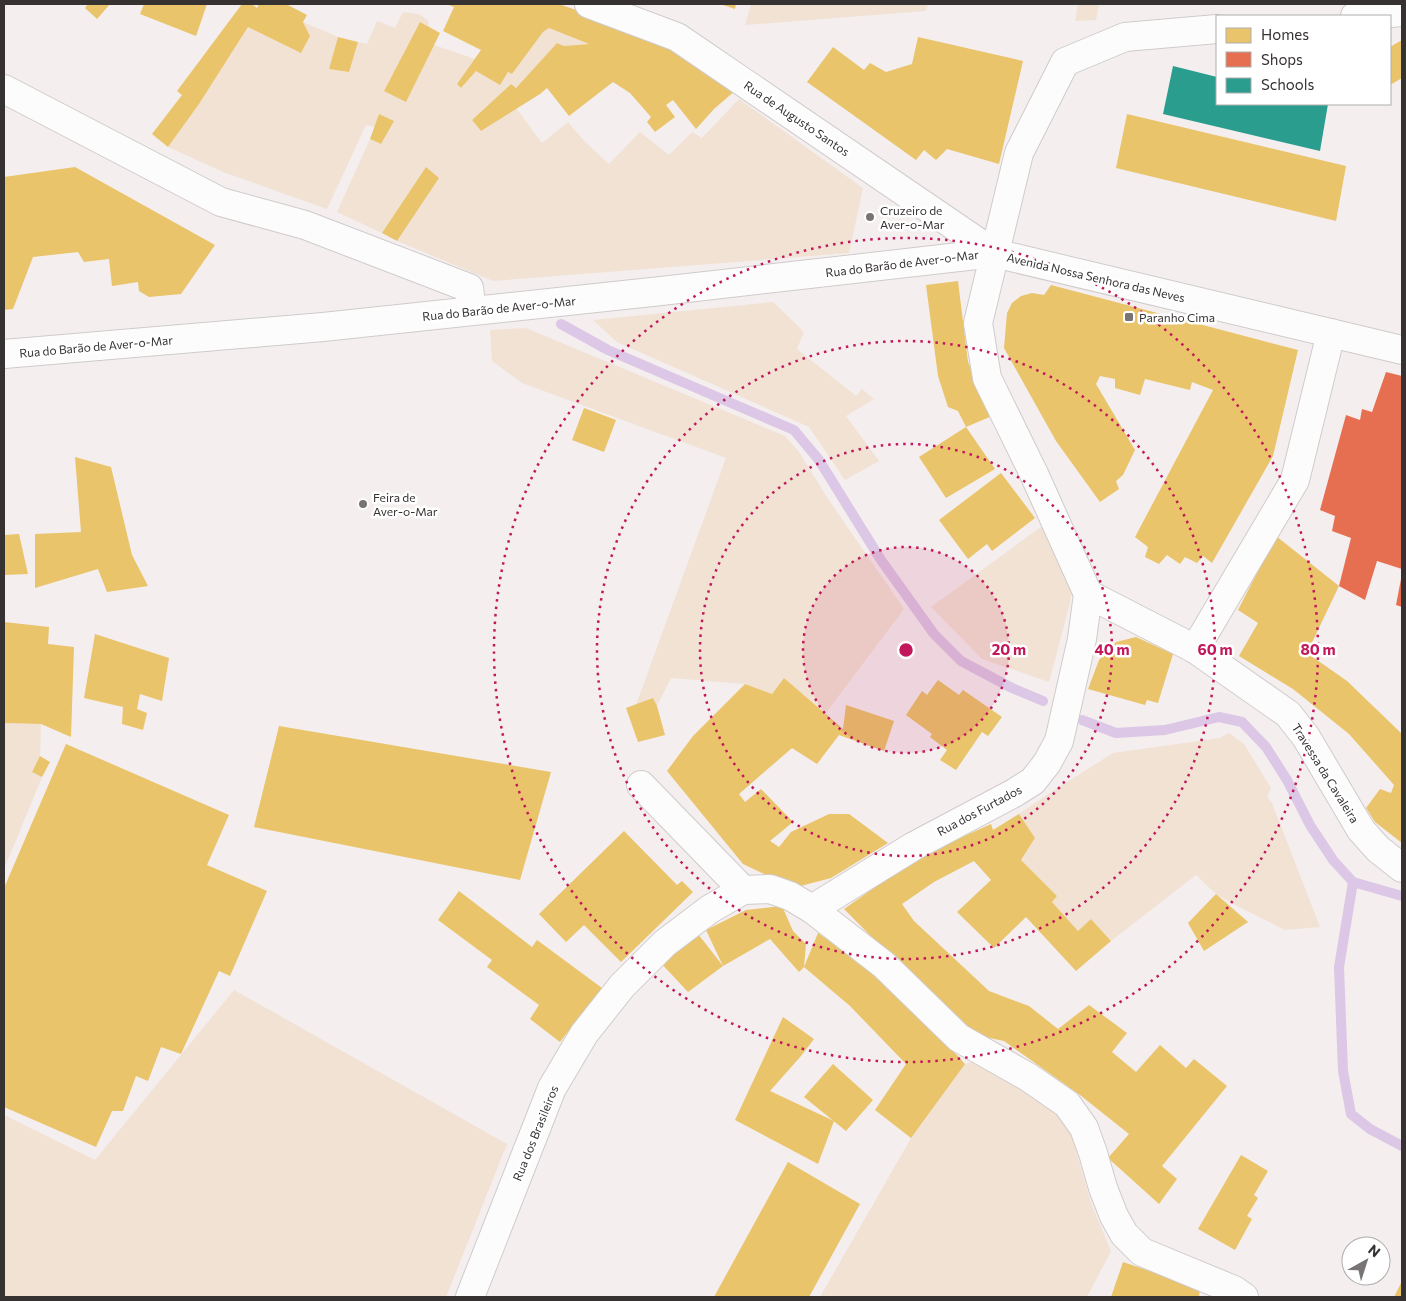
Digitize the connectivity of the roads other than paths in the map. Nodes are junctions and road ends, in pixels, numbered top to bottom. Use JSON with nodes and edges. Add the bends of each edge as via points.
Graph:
{"nodes":[{"id":1,"x":589,"y":4,"type":"edge"},
{"id":2,"x":1402,"y":12,"type":"edge"},
{"id":3,"x":1366,"y":15,"type":"edge"},
{"id":4,"x":1216,"y":29,"type":"edge"},
{"id":5,"x":4,"y":89,"type":"edge"},
{"id":6,"x":994,"y":253,"type":"junction"},
{"id":7,"x":472,"y":310,"type":"junction"},
{"id":8,"x":1331,"y":333,"type":"junction"},
{"id":9,"x":1402,"y":350,"type":"edge"},
{"id":10,"x":4,"y":354,"type":"edge"},
{"id":11,"x":1088,"y":594,"type":"junction"},
{"id":12,"x":1196,"y":649,"type":"junction"},
{"id":13,"x":642,"y":785,"type":"dead end"},
{"id":14,"x":1402,"y":868,"type":"edge"},
{"id":15,"x":743,"y":890,"type":"junction"},
{"id":16,"x":812,"y":909,"type":"junction"},
{"id":17,"x":470,"y":1297,"type":"edge"},
{"id":18,"x":1244,"y":1297,"type":"edge"}],
"edges":[{"from":1,"to":6,"type":"street","name":"Rua de Augusto Santos","via":[[677,37]]},
{"from":2,"to":3,"type":"street"},
{"from":4,"to":6,"type":"street","via":[[1125,37],[1064,62],[1019,153]]},
{"from":5,"to":7,"type":"street","via":[[221,202],[305,225],[469,288]]},
{"from":6,"to":7,"type":"street","name":"Rua do Barão de Aver-o-Mar"},
{"from":6,"to":8,"type":"street","name":"Avenida Nossa Senhora das Neves"},
{"from":6,"to":11,"type":"street","via":[[978,323],[987,378]]},
{"from":7,"to":10,"type":"street","name":"Rua do Barão de Aver-o-Mar"},
{"from":8,"to":9,"type":"street","name":"Avenida Nossa Senhora das Neves"},
{"from":8,"to":12,"type":"street","via":[[1295,480]]},
{"from":11,"to":12,"type":"street","name":"Travessa da Cavaleira"},
{"from":11,"to":16,"type":"street","name":"Rua dos Furtados","via":[[1082,639],[1059,741],[1033,781],[914,846]]},
{"from":12,"to":14,"type":"street","name":"Travessa da Cavaleira","via":[[1288,714],[1306,737],[1361,830]]},
{"from":13,"to":15,"type":"street"},
{"from":15,"to":16,"type":"street","via":[[770,889]]},
{"from":15,"to":17,"type":"street","name":"Rua dos Brasileiros","via":[[710,909],[665,943],[622,986],[584,1034],[552,1088]]},
{"from":16,"to":18,"type":"street","via":[[884,965],[959,1038],[1028,1077],[1067,1104],[1084,1128],[1114,1216],[1124,1234],[1142,1252]]}]}
